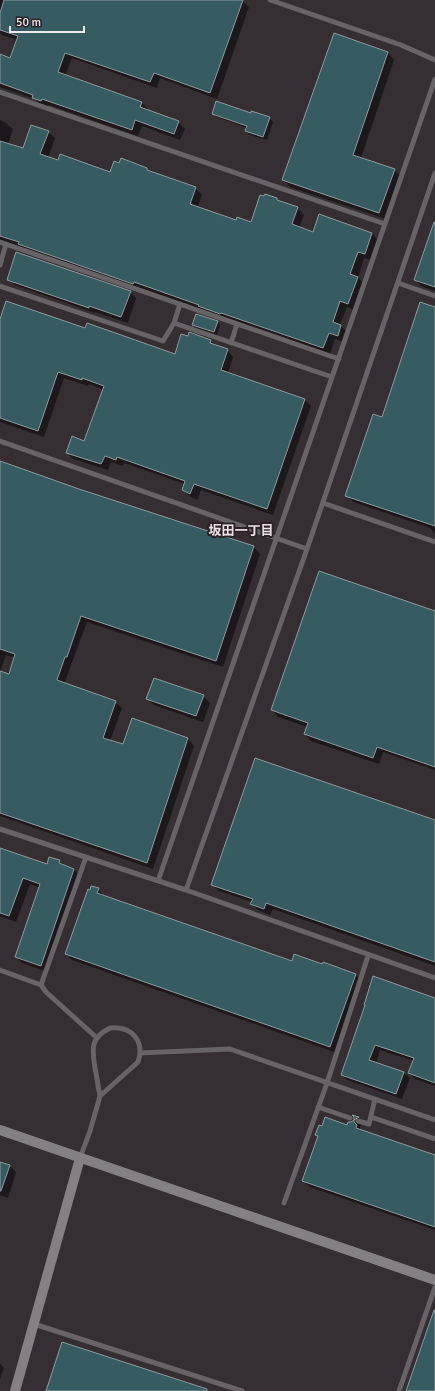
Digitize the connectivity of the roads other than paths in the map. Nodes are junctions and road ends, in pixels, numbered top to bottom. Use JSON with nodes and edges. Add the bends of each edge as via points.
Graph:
{"nodes":[{"id":1,"x":270,"y":0,"type":"edge"},
{"id":2,"x":435,"y":60,"type":"edge"},
{"id":3,"x":435,"y":79,"type":"edge"},
{"id":4,"x":0,"y":92,"type":"edge"},
{"id":5,"x":435,"y":173,"type":"edge"},
{"id":6,"x":385,"y":224,"type":"junction"},
{"id":7,"x":0,"y":242,"type":"edge"},
{"id":8,"x":6,"y":244,"type":"junction"},
{"id":9,"x":0,"y":265,"type":"edge"},
{"id":10,"x":398,"y":283,"type":"junction"},
{"id":11,"x":0,"y":286,"type":"edge"},
{"id":12,"x":435,"y":296,"type":"edge"},
{"id":13,"x":180,"y":304,"type":"junction"},
{"id":14,"x":174,"y":323,"type":"junction"},
{"id":15,"x":237,"y":324,"type":"junction"},
{"id":16,"x":231,"y":343,"type":"junction"},
{"id":17,"x":339,"y":359,"type":"junction"},
{"id":18,"x":332,"y":377,"type":"junction"},
{"id":19,"x":0,"y":441,"type":"edge"},
{"id":20,"x":323,"y":503,"type":"junction"},
{"id":21,"x":277,"y":539,"type":"junction"},
{"id":22,"x":435,"y":542,"type":"edge"},
{"id":23,"x":307,"y":549,"type":"junction"},
{"id":24,"x":0,"y":829,"type":"edge"},
{"id":25,"x":86,"y":857,"type":"junction"},
{"id":26,"x":158,"y":881,"type":"junction"},
{"id":27,"x":186,"y":890,"type":"junction"},
{"id":28,"x":368,"y":956,"type":"junction"},
{"id":29,"x":0,"y":970,"type":"edge"},
{"id":30,"x":435,"y":978,"type":"edge"},
{"id":31,"x":41,"y":984,"type":"junction"},
{"id":32,"x":97,"y":1038,"type":"junction"},
{"id":33,"x":140,"y":1052,"type":"junction"},
{"id":34,"x":327,"y":1083,"type":"junction"},
{"id":35,"x":100,"y":1096,"type":"junction"},
{"id":36,"x":375,"y":1099,"type":"junction"},
{"id":37,"x":318,"y":1107,"type":"junction"},
{"id":38,"x":371,"y":1117,"type":"junction"},
{"id":39,"x":350,"y":1118,"type":"dead end"},
{"id":40,"x":435,"y":1120,"type":"edge"},
{"id":41,"x":358,"y":1121,"type":"dead end"},
{"id":42,"x":0,"y":1130,"type":"edge"},
{"id":43,"x":435,"y":1139,"type":"edge"},
{"id":44,"x":80,"y":1158,"type":"junction"},
{"id":45,"x":284,"y":1203,"type":"dead end"},
{"id":46,"x":435,"y":1280,"type":"edge"},
{"id":47,"x":435,"y":1287,"type":"edge"},
{"id":48,"x":34,"y":1324,"type":"junction"},
{"id":49,"x":15,"y":1391,"type":"edge"},
{"id":50,"x":242,"y":1391,"type":"edge"},
{"id":51,"x":399,"y":1391,"type":"edge"}],
"edges":[{"from":1,"to":2,"type":"lane","via":[[401,45]]},
{"from":3,"to":6,"type":"lane"},
{"from":4,"to":6,"type":"lane"},
{"from":5,"to":10,"type":"lane"},
{"from":6,"to":17,"type":"lane"},
{"from":7,"to":8,"type":"lane"},
{"from":8,"to":9,"type":"lane"},
{"from":8,"to":13,"type":"lane"},
{"from":10,"to":12,"type":"lane"},
{"from":10,"to":20,"type":"lane"},
{"from":11,"to":14,"type":"lane","via":[[163,341]]},
{"from":13,"to":14,"type":"lane"},
{"from":13,"to":15,"type":"lane"},
{"from":14,"to":16,"type":"lane"},
{"from":15,"to":16,"type":"lane"},
{"from":15,"to":17,"type":"lane"},
{"from":16,"to":18,"type":"lane"},
{"from":17,"to":18,"type":"lane"},
{"from":18,"to":21,"type":"lane"},
{"from":19,"to":21,"type":"lane"},
{"from":20,"to":22,"type":"lane"},
{"from":20,"to":23,"type":"lane"},
{"from":21,"to":23,"type":"lane"},
{"from":21,"to":26,"type":"lane"},
{"from":23,"to":27,"type":"lane"},
{"from":24,"to":25,"type":"lane"},
{"from":25,"to":26,"type":"lane"},
{"from":25,"to":31,"type":"lane"},
{"from":26,"to":27,"type":"lane"},
{"from":27,"to":28,"type":"lane"},
{"from":28,"to":30,"type":"lane"},
{"from":28,"to":34,"type":"lane"},
{"from":29,"to":31,"type":"lane"},
{"from":31,"to":32,"type":"lane","via":[[46,992]]},
{"from":32,"to":33,"type":"lane","via":[[110,1028],[126,1029],[137,1040]]},
{"from":32,"to":35,"type":"lane","via":[[92,1053]]},
{"from":33,"to":34,"type":"lane","via":[[230,1049]]},
{"from":33,"to":35,"type":"lane","via":[[138,1062]]},
{"from":34,"to":36,"type":"lane"},
{"from":34,"to":37,"type":"lane"},
{"from":35,"to":44,"type":"lane"},
{"from":36,"to":38,"type":"lane"},
{"from":36,"to":40,"type":"lane"},
{"from":37,"to":39,"type":"lane"},
{"from":37,"to":45,"type":"lane"},
{"from":38,"to":41,"type":"lane","via":[[369,1124]]},
{"from":38,"to":43,"type":"lane"},
{"from":42,"to":44,"type":"street"},
{"from":44,"to":46,"type":"street"},
{"from":44,"to":48,"type":"street"},
{"from":47,"to":51,"type":"lane"},
{"from":48,"to":49,"type":"street"},
{"from":48,"to":50,"type":"lane"}]}
